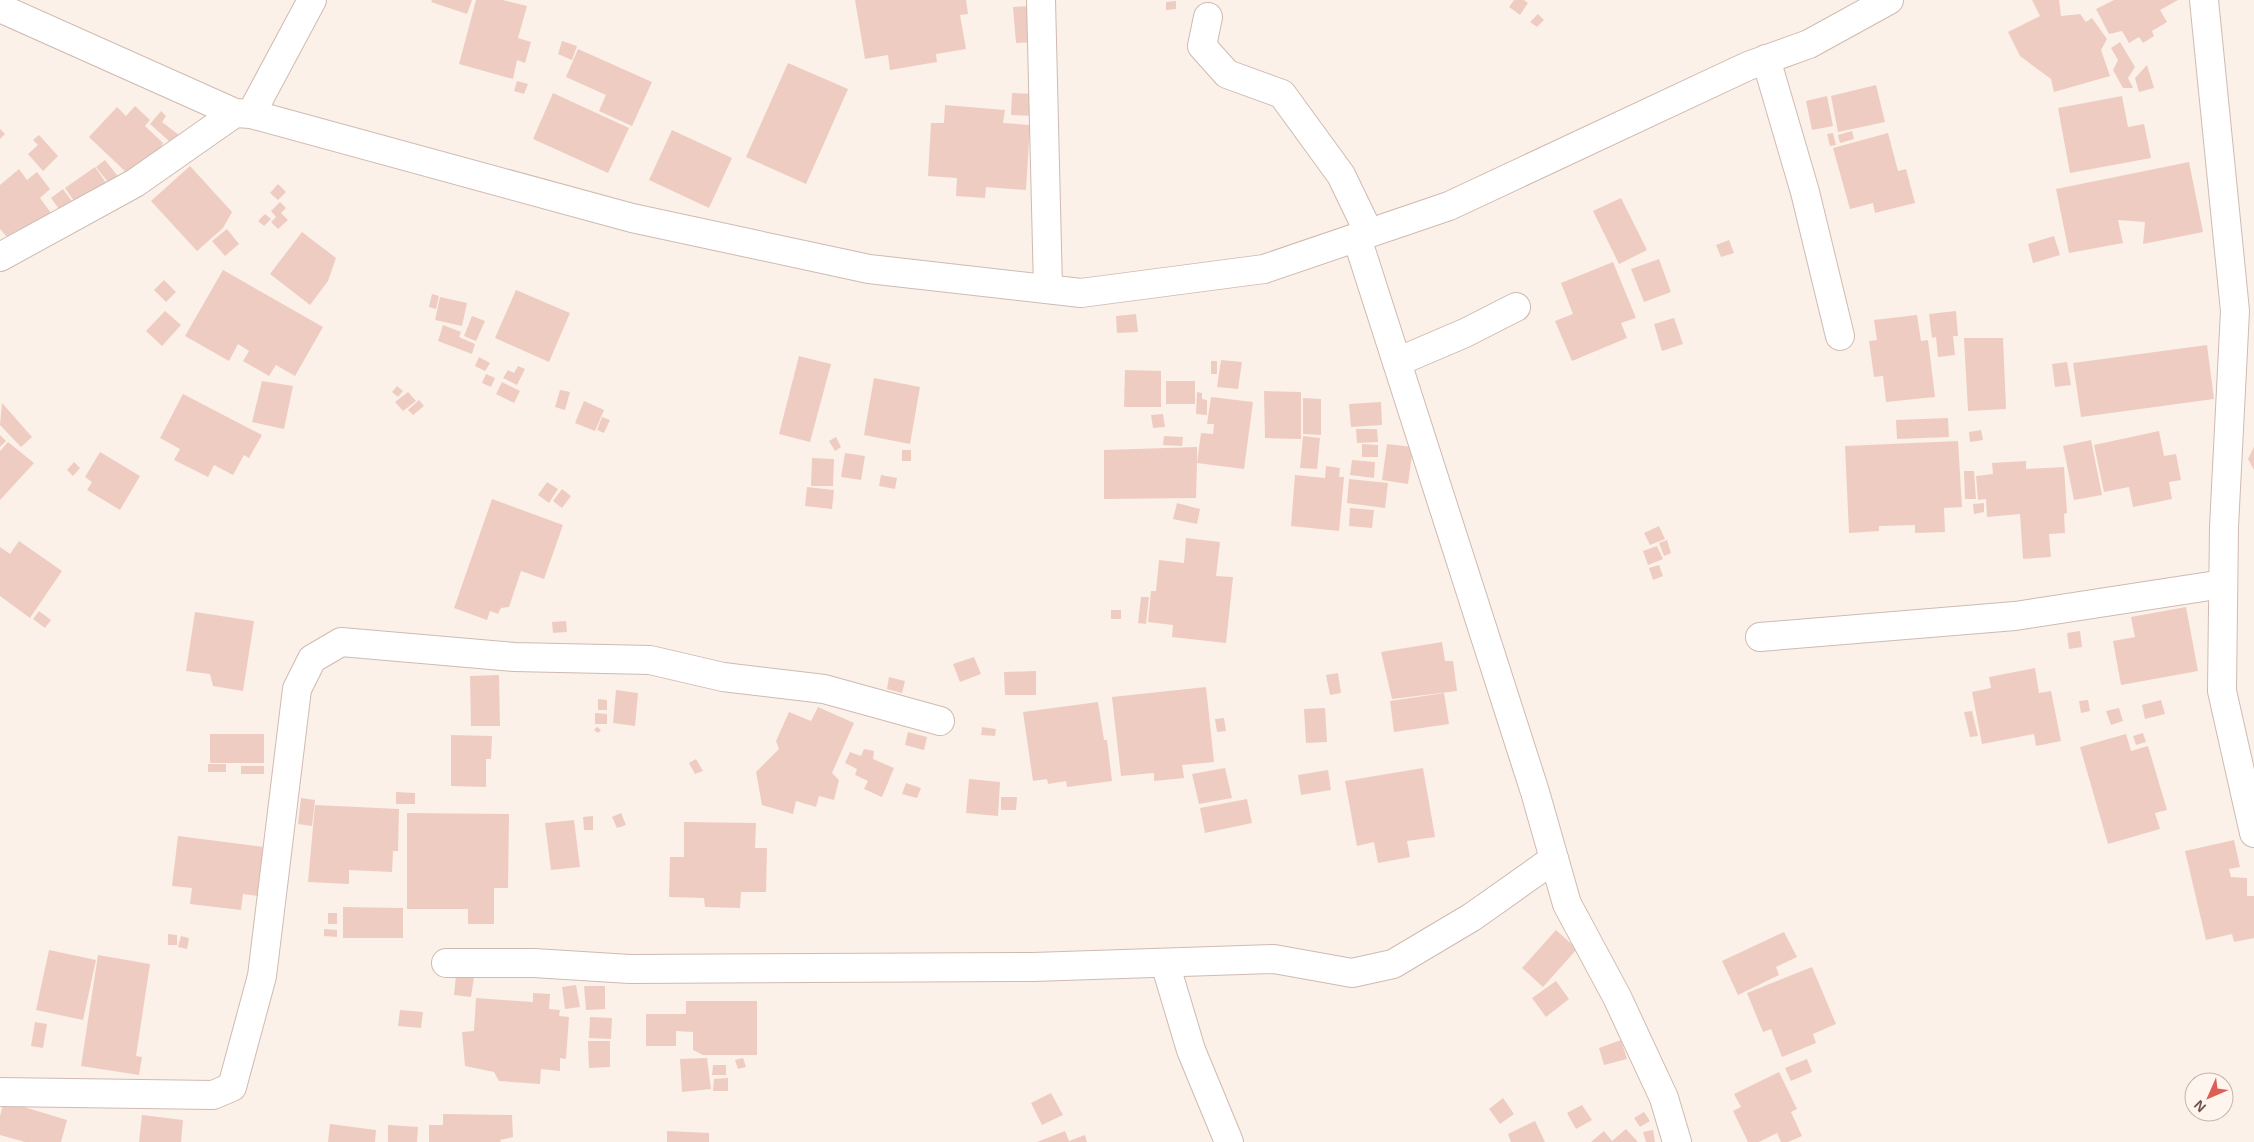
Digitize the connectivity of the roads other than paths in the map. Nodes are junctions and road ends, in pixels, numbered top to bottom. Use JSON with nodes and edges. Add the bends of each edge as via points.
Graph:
{"nodes":[{"id":1,"x":312,"y":0,"type":"edge"},
{"id":2,"x":1041,"y":0,"type":"edge"},
{"id":3,"x":1889,"y":0,"type":"edge"},
{"id":4,"x":2204,"y":0,"type":"edge"},
{"id":5,"x":0,"y":8,"type":"edge"},
{"id":6,"x":1208,"y":17,"type":"dead end"},
{"id":7,"x":1766,"y":59,"type":"junction"},
{"id":8,"x":243,"y":113,"type":"junction"},
{"id":9,"x":1363,"y":235,"type":"junction"},
{"id":10,"x":0,"y":257,"type":"edge"},
{"id":11,"x":1048,"y":289,"type":"junction"},
{"id":12,"x":1516,"y":307,"type":"dead end"},
{"id":13,"x":1840,"y":336,"type":"dead end"},
{"id":14,"x":1397,"y":362,"type":"junction"},
{"id":15,"x":2223,"y":584,"type":"junction"},
{"id":16,"x":1760,"y":637,"type":"dead end"},
{"id":17,"x":940,"y":721,"type":"dead end"},
{"id":18,"x":2254,"y":834,"type":"edge"},
{"id":19,"x":1554,"y":859,"type":"junction"},
{"id":20,"x":446,"y":963,"type":"dead end"},
{"id":21,"x":1165,"y":963,"type":"junction"},
{"id":22,"x":0,"y":1092,"type":"edge"},
{"id":23,"x":1229,"y":1142,"type":"edge"},
{"id":24,"x":1677,"y":1142,"type":"edge"}],
"edges":[{"from":1,"to":8,"type":"street"},
{"from":2,"to":11,"type":"street"},
{"from":3,"to":7,"type":"street","via":[[1809,44]]},
{"from":4,"to":15,"type":"street","via":[[2235,310]]},
{"from":5,"to":8,"type":"street"},
{"from":6,"to":9,"type":"street","via":[[1202,46],[1227,74],[1282,94],[1340,175]]},
{"from":7,"to":9,"type":"street","via":[[1449,206]]},
{"from":7,"to":13,"type":"street","via":[[1805,192]]},
{"from":8,"to":10,"type":"street","via":[[135,183]]},
{"from":8,"to":11,"type":"street","via":[[632,218],[869,269]]},
{"from":9,"to":11,"type":"street","via":[[1264,269],[1081,292]]},
{"from":9,"to":14,"type":"street"},
{"from":12,"to":14,"type":"street","via":[[1465,334]]},
{"from":14,"to":19,"type":"street"},
{"from":15,"to":16,"type":"street","via":[[2015,616]]},
{"from":15,"to":18,"type":"street","via":[[2222,691]]},
{"from":17,"to":22,"type":"street","via":[[824,689],[723,677],[650,660],[514,657],[341,642],[312,659],[297,689],[262,976],[232,1087],[213,1095]]},
{"from":19,"to":21,"type":"street","via":[[1472,917],[1393,964],[1352,974],[1274,960]]},
{"from":19,"to":24,"type":"street","via":[[1567,904],[1617,997],[1664,1098]]},
{"from":20,"to":21,"type":"street","via":[[648,969]]},
{"from":21,"to":23,"type":"street","via":[[1191,1050]]}]}
